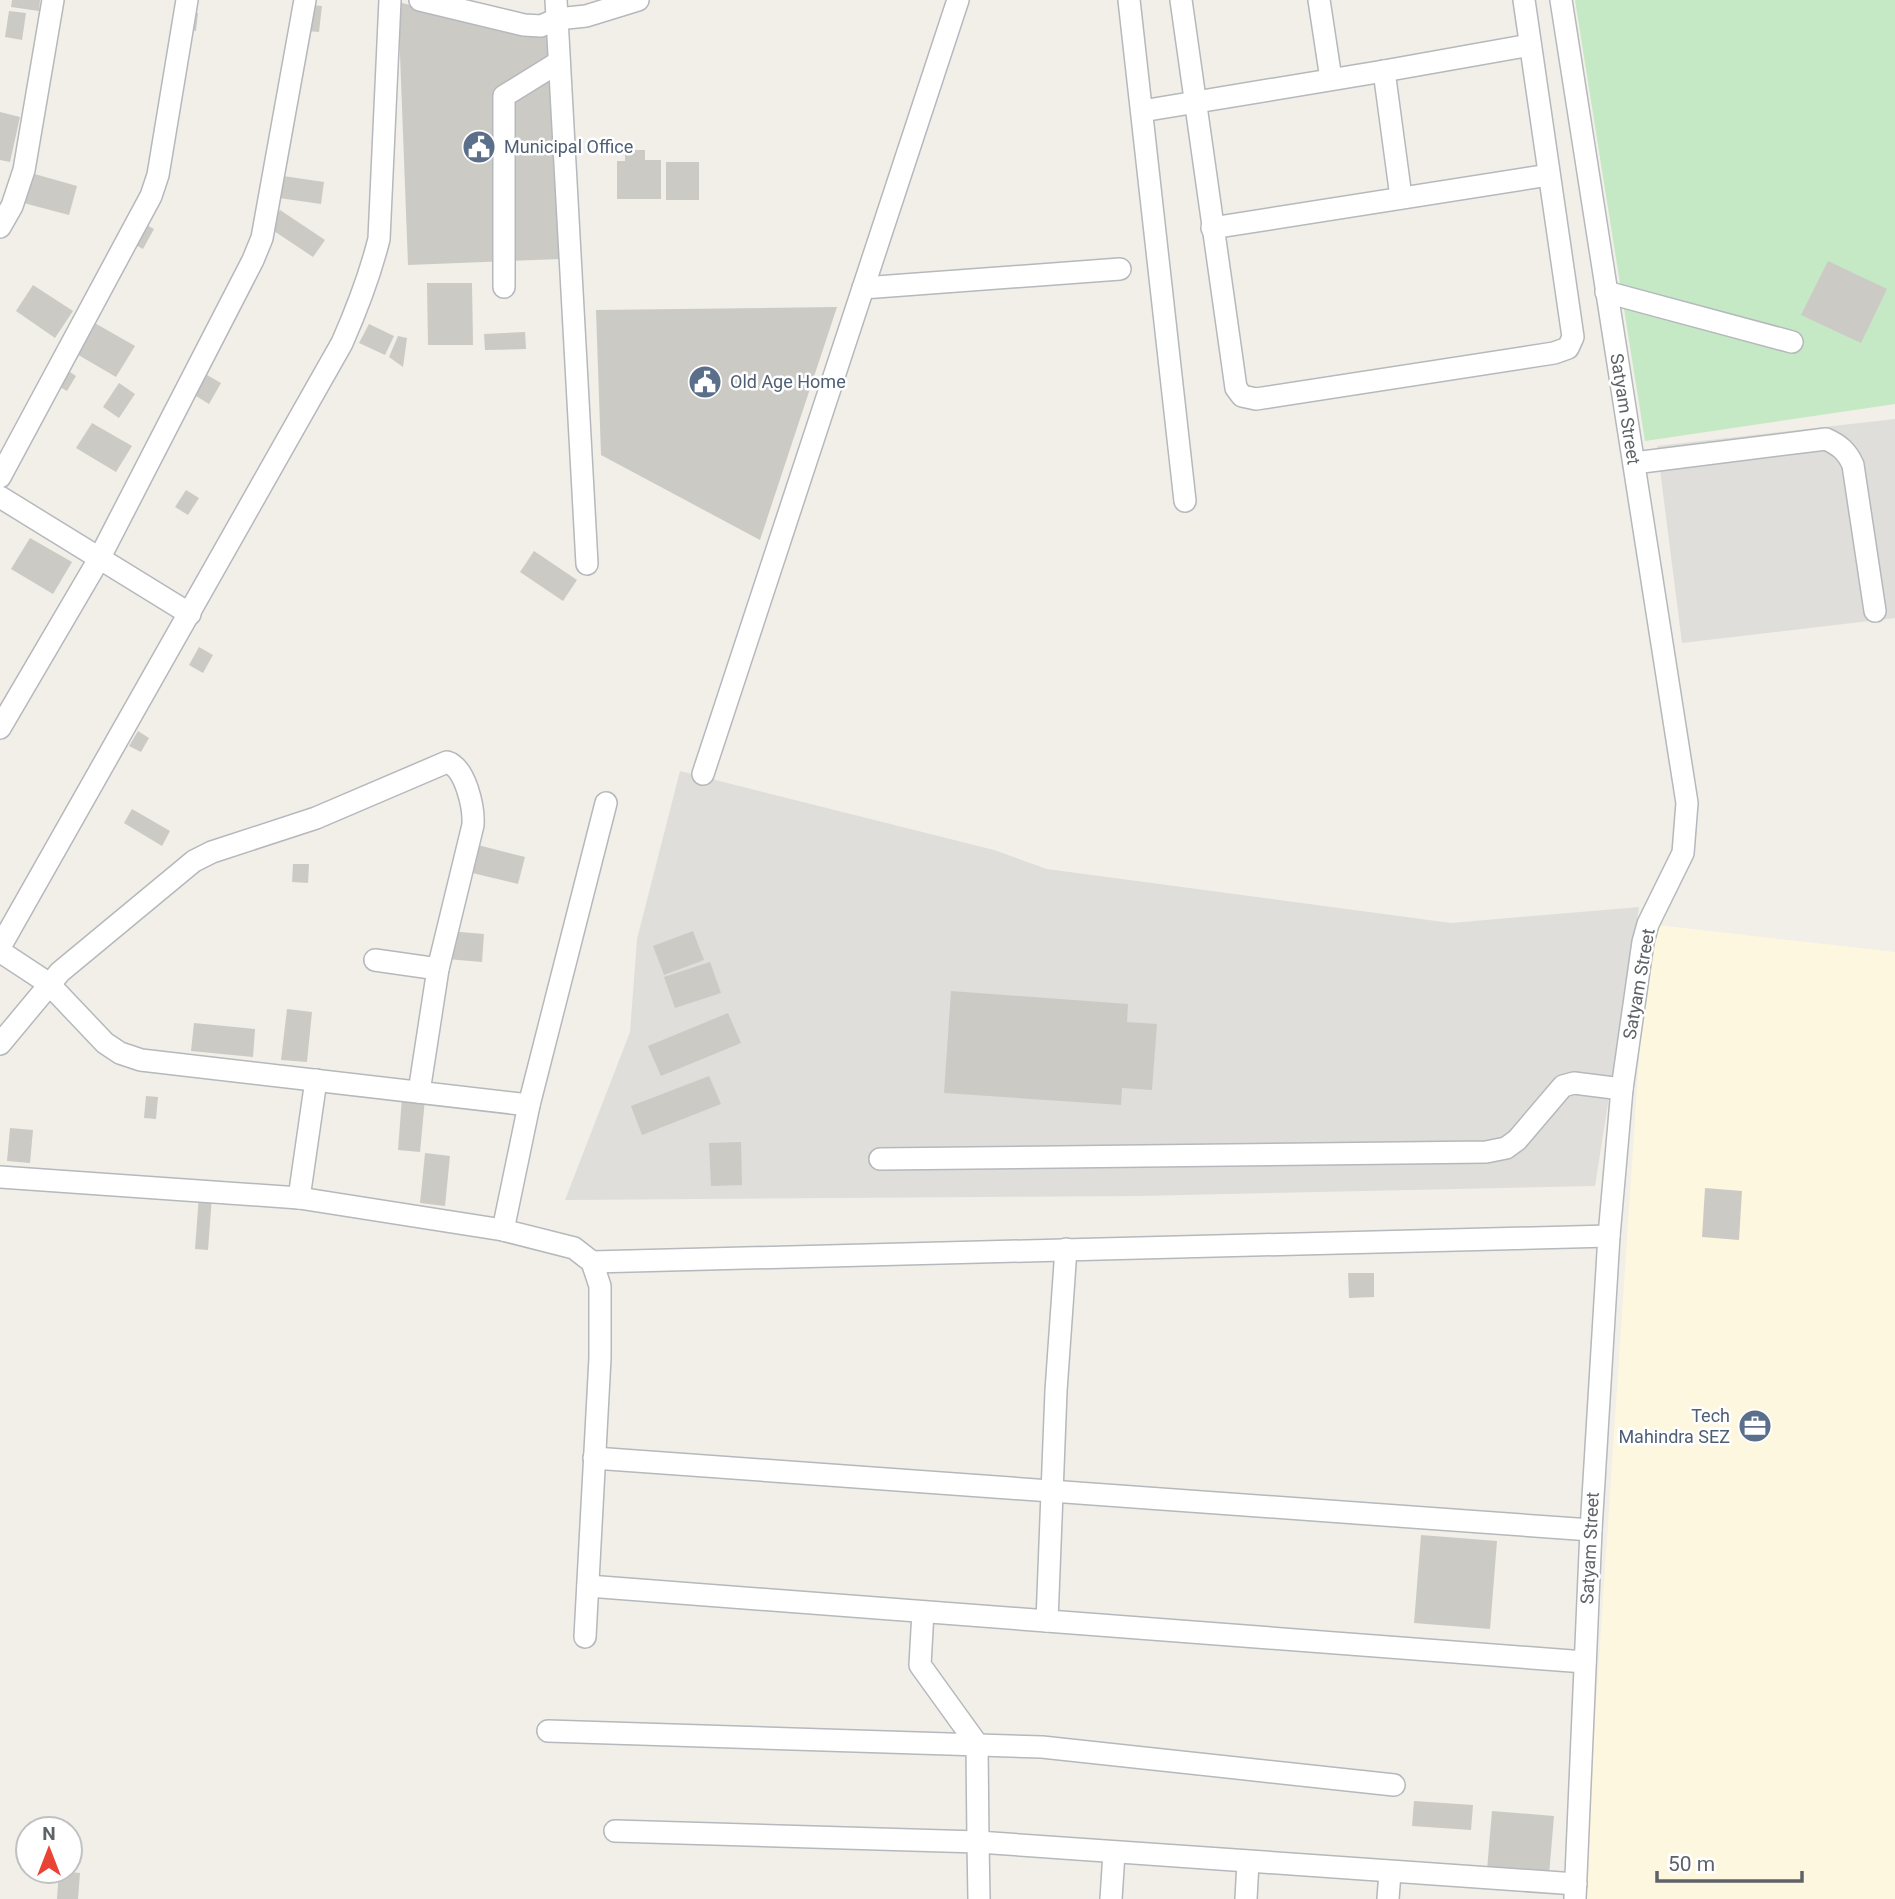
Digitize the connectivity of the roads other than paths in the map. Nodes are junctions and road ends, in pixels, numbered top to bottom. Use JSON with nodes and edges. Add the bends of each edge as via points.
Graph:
{"nodes":[{"id":1,"x":54,"y":0,"type":"edge"},
{"id":2,"x":187,"y":0,"type":"edge"},
{"id":3,"x":305,"y":0,"type":"edge"},
{"id":4,"x":390,"y":0,"type":"edge"},
{"id":5,"x":420,"y":0,"type":"edge"},
{"id":6,"x":638,"y":0,"type":"edge"},
{"id":7,"x":958,"y":0,"type":"edge"},
{"id":8,"x":1129,"y":0,"type":"edge"},
{"id":9,"x":1181,"y":0,"type":"edge"},
{"id":10,"x":1319,"y":0,"type":"edge"},
{"id":11,"x":1524,"y":0,"type":"edge"},
{"id":12,"x":1561,"y":0,"type":"edge"},
{"id":13,"x":556,"y":10,"type":"edge"},
{"id":14,"x":1530,"y":44,"type":"junction"},
{"id":15,"x":559,"y":62,"type":"junction"},
{"id":16,"x":1384,"y":71,"type":"junction"},
{"id":17,"x":1331,"y":79,"type":"junction"},
{"id":18,"x":1195,"y":101,"type":"junction"},
{"id":19,"x":1142,"y":111,"type":"junction"},
{"id":20,"x":1549,"y":175,"type":"junction"},
{"id":21,"x":1401,"y":197,"type":"junction"},
{"id":22,"x":0,"y":227,"type":"edge"},
{"id":23,"x":1212,"y":228,"type":"junction"},
{"id":24,"x":1120,"y":269,"type":"dead end"},
{"id":25,"x":504,"y":287,"type":"dead end"},
{"id":26,"x":863,"y":288,"type":"junction"},
{"id":27,"x":1606,"y":292,"type":"junction"},
{"id":28,"x":1792,"y":342,"type":"dead end"},
{"id":29,"x":1634,"y":463,"type":"junction"},
{"id":30,"x":0,"y":477,"type":"edge"},
{"id":31,"x":0,"y":497,"type":"edge"},
{"id":32,"x":1185,"y":502,"type":"dead end"},
{"id":33,"x":99,"y":559,"type":"junction"},
{"id":34,"x":587,"y":564,"type":"dead end"},
{"id":35,"x":1875,"y":611,"type":"dead end"},
{"id":36,"x":190,"y":614,"type":"junction"},
{"id":37,"x":0,"y":728,"type":"edge"},
{"id":38,"x":703,"y":774,"type":"dead end"},
{"id":39,"x":606,"y":803,"type":"dead end"},
{"id":40,"x":0,"y":948,"type":"edge"},
{"id":41,"x":375,"y":960,"type":"dead end"},
{"id":42,"x":438,"y":969,"type":"junction"},
{"id":43,"x":48,"y":983,"type":"junction"},
{"id":44,"x":0,"y":1044,"type":"edge"},
{"id":45,"x":316,"y":1080,"type":"junction"},
{"id":46,"x":1622,"y":1089,"type":"junction"},
{"id":47,"x":419,"y":1091,"type":"junction"},
{"id":48,"x":529,"y":1105,"type":"junction"},
{"id":49,"x":880,"y":1158,"type":"dead end"},
{"id":50,"x":0,"y":1177,"type":"edge"},
{"id":51,"x":299,"y":1198,"type":"junction"},
{"id":52,"x":503,"y":1230,"type":"junction"},
{"id":53,"x":1609,"y":1236,"type":"junction"},
{"id":54,"x":1066,"y":1249,"type":"junction"},
{"id":55,"x":592,"y":1262,"type":"junction"},
{"id":56,"x":594,"y":1458,"type":"junction"},
{"id":57,"x":1052,"y":1491,"type":"junction"},
{"id":58,"x":1591,"y":1530,"type":"junction"},
{"id":59,"x":588,"y":1586,"type":"junction"},
{"id":60,"x":923,"y":1612,"type":"junction"},
{"id":61,"x":1046,"y":1621,"type":"junction"},
{"id":62,"x":585,"y":1637,"type":"dead end"},
{"id":63,"x":1585,"y":1662,"type":"junction"},
{"id":64,"x":548,"y":1731,"type":"dead end"},
{"id":65,"x":977,"y":1744,"type":"junction"},
{"id":66,"x":1394,"y":1784,"type":"dead end"},
{"id":67,"x":615,"y":1831,"type":"dead end"},
{"id":68,"x":978,"y":1842,"type":"junction"},
{"id":69,"x":1114,"y":1853,"type":"junction"},
{"id":70,"x":1248,"y":1863,"type":"junction"},
{"id":71,"x":1390,"y":1872,"type":"junction"},
{"id":72,"x":1576,"y":1891,"type":"edge"},
{"id":73,"x":979,"y":1899,"type":"edge"},
{"id":74,"x":1111,"y":1899,"type":"edge"},
{"id":75,"x":1246,"y":1899,"type":"edge"},
{"id":76,"x":1388,"y":1899,"type":"edge"}],
"edges":[{"from":1,"to":22,"type":"street","via":[[24,170]]},
{"from":2,"to":30,"type":"street","via":[[151,196]]},
{"from":3,"to":33,"type":"street","via":[[262,238]]},
{"from":4,"to":36,"type":"street","via":[[382,212],[373,264],[342,343]]},
{"from":5,"to":13,"type":"street","via":[[524,25],[541,26]]},
{"from":6,"to":13,"type":"street","via":[[586,16]]},
{"from":7,"to":26,"type":"street"},
{"from":8,"to":19,"type":"street"},
{"from":9,"to":18,"type":"street"},
{"from":10,"to":17,"type":"street"},
{"from":11,"to":14,"type":"street"},
{"from":12,"to":27,"type":"street","name":"Satyam Street"},
{"from":13,"to":15,"type":"street"},
{"from":14,"to":16,"type":"street"},
{"from":14,"to":20,"type":"street"},
{"from":15,"to":25,"type":"street","via":[[504,96]]},
{"from":15,"to":34,"type":"street"},
{"from":16,"to":17,"type":"street"},
{"from":16,"to":21,"type":"street"},
{"from":17,"to":18,"type":"street"},
{"from":18,"to":19,"type":"street"},
{"from":18,"to":23,"type":"street"},
{"from":19,"to":32,"type":"street"},
{"from":20,"to":21,"type":"street"},
{"from":20,"to":23,"type":"street","via":[[1573,337],[1568,348],[1513,359],[1256,399],[1242,396],[1236,388]]},
{"from":21,"to":23,"type":"street"},
{"from":24,"to":26,"type":"street"},
{"from":26,"to":38,"type":"street"},
{"from":27,"to":28,"type":"street"},
{"from":27,"to":29,"type":"street","name":"Satyam Street"},
{"from":29,"to":35,"type":"street","via":[[1826,439],[1839,445],[1853,465]]},
{"from":29,"to":46,"type":"street","name":"Satyam Street","via":[[1687,803],[1683,853],[1643,942]]},
{"from":31,"to":33,"type":"street"},
{"from":33,"to":36,"type":"street"},
{"from":33,"to":37,"type":"street"},
{"from":36,"to":40,"type":"street"},
{"from":39,"to":48,"type":"street"},
{"from":40,"to":43,"type":"street"},
{"from":41,"to":42,"type":"street"},
{"from":42,"to":43,"type":"street","via":[[473,815],[457,769],[447,762],[316,818],[194,861]]},
{"from":42,"to":47,"type":"street"},
{"from":43,"to":44,"type":"street"},
{"from":43,"to":45,"type":"street","via":[[105,1044],[120,1053],[163,1064]]},
{"from":45,"to":47,"type":"street"},
{"from":45,"to":51,"type":"street"},
{"from":46,"to":49,"type":"street","via":[[1574,1083],[1563,1086],[1517,1140],[1486,1152]]},
{"from":46,"to":53,"type":"street","name":"Satyam Street"},
{"from":47,"to":48,"type":"street"},
{"from":48,"to":52,"type":"street"},
{"from":50,"to":51,"type":"street"},
{"from":51,"to":52,"type":"street"},
{"from":52,"to":55,"type":"street","via":[[574,1248]]},
{"from":53,"to":54,"type":"street"},
{"from":53,"to":58,"type":"street","name":"Satyam Street"},
{"from":54,"to":55,"type":"street"},
{"from":54,"to":57,"type":"street"},
{"from":55,"to":56,"type":"street","via":[[600,1286]]},
{"from":56,"to":57,"type":"street"},
{"from":56,"to":59,"type":"street"},
{"from":57,"to":58,"type":"street"},
{"from":57,"to":61,"type":"street"},
{"from":58,"to":63,"type":"street","name":"Satyam Street"},
{"from":59,"to":60,"type":"street"},
{"from":59,"to":62,"type":"street"},
{"from":60,"to":61,"type":"street"},
{"from":60,"to":65,"type":"street","via":[[920,1665]]},
{"from":61,"to":63,"type":"street"},
{"from":63,"to":72,"type":"street","name":"Satyam Street"},
{"from":64,"to":65,"type":"street"},
{"from":65,"to":66,"type":"street"},
{"from":65,"to":68,"type":"street"},
{"from":67,"to":68,"type":"street"},
{"from":68,"to":69,"type":"street"},
{"from":68,"to":73,"type":"street"},
{"from":69,"to":70,"type":"street"},
{"from":69,"to":74,"type":"street"},
{"from":70,"to":71,"type":"street"},
{"from":70,"to":75,"type":"street"},
{"from":71,"to":72,"type":"street"},
{"from":71,"to":76,"type":"street"}]}
